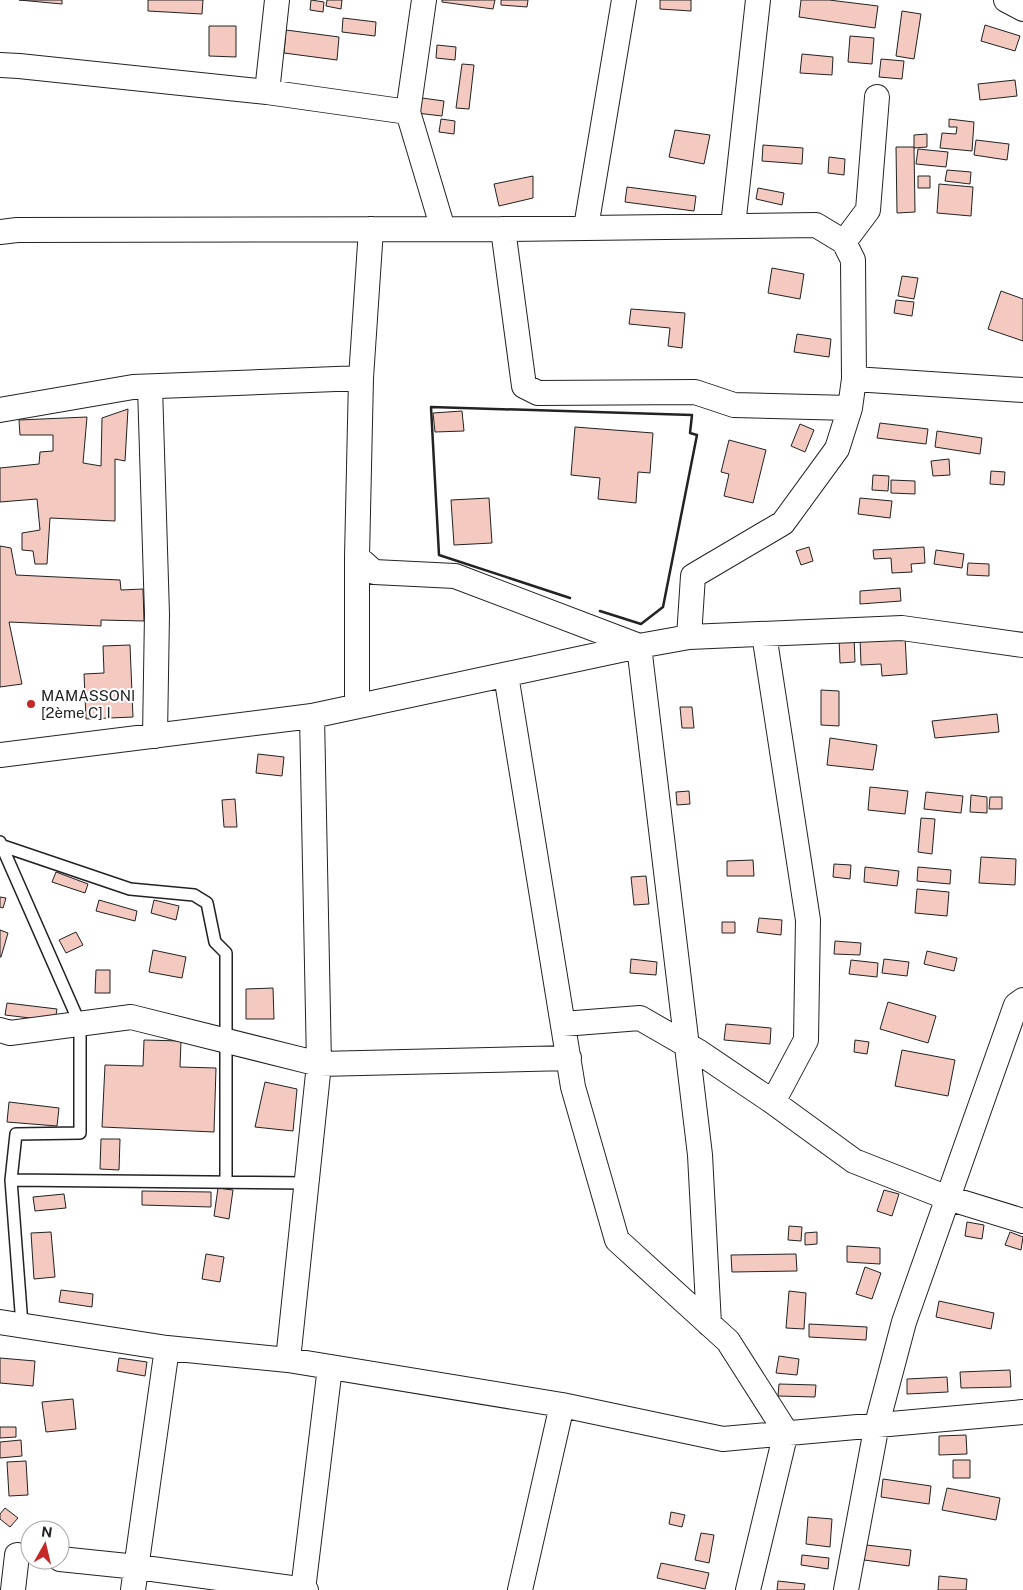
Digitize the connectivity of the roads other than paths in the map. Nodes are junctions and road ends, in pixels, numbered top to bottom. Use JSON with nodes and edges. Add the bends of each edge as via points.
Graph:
{"nodes":[{"id":1,"x":277,"y":0,"type":"edge"},
{"id":2,"x":424,"y":0,"type":"edge"},
{"id":3,"x":624,"y":0,"type":"edge"},
{"id":4,"x":758,"y":0,"type":"edge"},
{"id":5,"x":1006,"y":0,"type":"edge"},
{"id":6,"x":1023,"y":9,"type":"edge"},
{"id":7,"x":0,"y":66,"type":"edge"},
{"id":8,"x":267,"y":92,"type":"junction"},
{"id":9,"x":877,"y":97,"type":"dead end"},
{"id":10,"x":408,"y":112,"type":"junction"},
{"id":11,"x":733,"y":226,"type":"junction"},
{"id":12,"x":586,"y":227,"type":"junction"},
{"id":13,"x":371,"y":229,"type":"junction"},
{"id":14,"x":443,"y":229,"type":"junction"},
{"id":15,"x":502,"y":229,"type":"junction"},
{"id":16,"x":0,"y":232,"type":"edge"},
{"id":17,"x":844,"y":242,"type":"junction"},
{"id":18,"x":361,"y":378,"type":"junction"},
{"id":19,"x":854,"y":379,"type":"junction"},
{"id":20,"x":150,"y":387,"type":"junction"},
{"id":21,"x":1023,"y":390,"type":"edge"},
{"id":22,"x":850,"y":408,"type":"junction"},
{"id":23,"x":0,"y":410,"type":"edge"},
{"id":24,"x":357,"y":557,"type":"junction"},
{"id":25,"x":764,"y":634,"type":"junction"},
{"id":26,"x":689,"y":637,"type":"junction"},
{"id":27,"x":1023,"y":645,"type":"edge"},
{"id":28,"x":639,"y":646,"type":"junction"},
{"id":29,"x":506,"y":675,"type":"junction"},
{"id":30,"x":357,"y":706,"type":"junction"},
{"id":31,"x":312,"y":716,"type":"junction"},
{"id":32,"x":155,"y":736,"type":"junction"},
{"id":33,"x":0,"y":756,"type":"edge"},
{"id":34,"x":1,"y":844,"type":"edge"},
{"id":35,"x":1023,"y":1000,"type":"edge"},
{"id":36,"x":80,"y":1024,"type":"junction"},
{"id":37,"x":563,"y":1024,"type":"junction"},
{"id":38,"x":0,"y":1030,"type":"edge"},
{"id":39,"x":226,"y":1041,"type":"junction"},
{"id":40,"x":687,"y":1045,"type":"junction"},
{"id":41,"x":569,"y":1058,"type":"junction"},
{"id":42,"x":319,"y":1064,"type":"junction"},
{"id":43,"x":773,"y":1102,"type":"junction"},
{"id":44,"x":11,"y":1180,"type":"junction"},
{"id":45,"x":226,"y":1182,"type":"junction"},
{"id":46,"x":307,"y":1183,"type":"junction"},
{"id":47,"x":948,"y":1198,"type":"junction"},
{"id":48,"x":1023,"y":1221,"type":"edge"},
{"id":49,"x":11,"y":1323,"type":"edge"},
{"id":50,"x":709,"y":1324,"type":"junction"},
{"id":51,"x":167,"y":1348,"type":"junction"},
{"id":52,"x":288,"y":1360,"type":"junction"},
{"id":53,"x":330,"y":1367,"type":"junction"},
{"id":54,"x":562,"y":1405,"type":"junction"},
{"id":55,"x":1023,"y":1412,"type":"edge"},
{"id":56,"x":877,"y":1424,"type":"junction"},
{"id":57,"x":786,"y":1432,"type":"junction"},
{"id":58,"x":16,"y":1555,"type":"edge"},
{"id":59,"x":70,"y":1560,"type":"edge"},
{"id":60,"x":137,"y":1567,"type":"junction"},
{"id":61,"x":13,"y":1590,"type":"edge"},
{"id":62,"x":133,"y":1590,"type":"edge"},
{"id":63,"x":304,"y":1590,"type":"edge"},
{"id":64,"x":520,"y":1590,"type":"edge"},
{"id":65,"x":748,"y":1590,"type":"edge"},
{"id":66,"x":846,"y":1590,"type":"edge"}],
"edges":[{"from":1,"to":8,"type":"street"},
{"from":2,"to":10,"type":"street"},
{"from":3,"to":12,"type":"street"},
{"from":4,"to":11,"type":"street"},
{"from":5,"to":6,"type":"street"},
{"from":7,"to":8,"type":"street"},
{"from":8,"to":10,"type":"street"},
{"from":9,"to":17,"type":"street","via":[[868,210]]},
{"from":10,"to":14,"type":"street"},
{"from":11,"to":12,"type":"street"},
{"from":11,"to":17,"type":"street","via":[[816,225]]},
{"from":12,"to":15,"type":"street"},
{"from":13,"to":14,"type":"street"},
{"from":13,"to":16,"type":"street"},
{"from":13,"to":18,"type":"street"},
{"from":14,"to":15,"type":"street"},
{"from":15,"to":22,"type":"street","via":[[524,386],[538,393],[695,392],[734,405]]},
{"from":17,"to":19,"type":"street","via":[[853,260]]},
{"from":18,"to":20,"type":"street"},
{"from":18,"to":24,"type":"street"},
{"from":19,"to":21,"type":"street"},
{"from":19,"to":22,"type":"street"},
{"from":20,"to":23,"type":"street","via":[[133,387]]},
{"from":20,"to":32,"type":"street","via":[[157,614]]},
{"from":22,"to":26,"type":"street","via":[[837,449],[783,523],[693,576]]},
{"from":24,"to":28,"type":"street","via":[[374,572],[455,576]]},
{"from":24,"to":30,"type":"street"},
{"from":25,"to":26,"type":"street"},
{"from":25,"to":27,"type":"street","via":[[902,628]]},
{"from":25,"to":43,"type":"street","via":[[808,920],[806,1040]]},
{"from":26,"to":28,"type":"street"},
{"from":28,"to":29,"type":"street"},
{"from":28,"to":40,"type":"street"},
{"from":29,"to":30,"type":"street"},
{"from":29,"to":37,"type":"street"},
{"from":30,"to":31,"type":"street"},
{"from":31,"to":32,"type":"street"},
{"from":31,"to":42,"type":"street"},
{"from":32,"to":33,"type":"street"},
{"from":34,"to":36,"type":"lane"},
{"from":34,"to":39,"type":"lane","via":[[130,889],[194,895],[207,903],[215,942],[226,953]]},
{"from":35,"to":47,"type":"street","via":[[1016,1005]]},
{"from":36,"to":38,"type":"street","via":[[10,1033]]},
{"from":36,"to":39,"type":"street","via":[[130,1017]]},
{"from":36,"to":44,"type":"lane","via":[[80,1133],[16,1134]]},
{"from":37,"to":40,"type":"street","via":[[640,1018]]},
{"from":37,"to":41,"type":"street"},
{"from":39,"to":42,"type":"street"},
{"from":39,"to":45,"type":"lane"},
{"from":40,"to":43,"type":"street"},
{"from":40,"to":50,"type":"street","via":[[700,1155]]},
{"from":41,"to":42,"type":"street"},
{"from":41,"to":50,"type":"street","via":[[573,1087],[618,1240]]},
{"from":42,"to":46,"type":"street"},
{"from":43,"to":47,"type":"street","via":[[854,1161]]},
{"from":44,"to":45,"type":"lane"},
{"from":44,"to":49,"type":"lane"},
{"from":45,"to":46,"type":"lane"},
{"from":46,"to":52,"type":"street"},
{"from":47,"to":48,"type":"street"},
{"from":47,"to":56,"type":"street","via":[[904,1322]]},
{"from":49,"to":51,"type":"street"},
{"from":50,"to":57,"type":"street","via":[[728,1341]]},
{"from":51,"to":52,"type":"street"},
{"from":51,"to":60,"type":"street"},
{"from":52,"to":53,"type":"street"},
{"from":53,"to":54,"type":"street"},
{"from":53,"to":63,"type":"street"},
{"from":54,"to":57,"type":"street","via":[[723,1439]]},
{"from":54,"to":64,"type":"street"},
{"from":55,"to":56,"type":"street"},
{"from":56,"to":57,"type":"street"},
{"from":56,"to":66,"type":"street"},
{"from":57,"to":65,"type":"street"},
{"from":58,"to":61,"type":"street"},
{"from":59,"to":60,"type":"street"},
{"from":60,"to":62,"type":"street"},
{"from":60,"to":63,"type":"street"}]}
